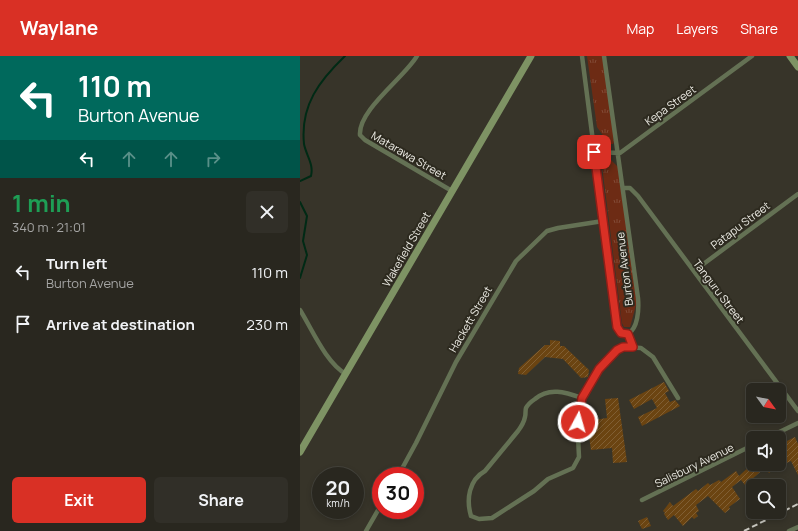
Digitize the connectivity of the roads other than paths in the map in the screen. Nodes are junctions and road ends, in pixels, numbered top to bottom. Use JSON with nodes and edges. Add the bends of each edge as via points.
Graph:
{"nodes":[{"id":1,"x":417,"y":56,"type":"edge"},
{"id":2,"x":531,"y":56,"type":"edge"},
{"id":3,"x":582,"y":56,"type":"edge"},
{"id":4,"x":604,"y":56,"type":"edge"},
{"id":5,"x":752,"y":56,"type":"edge"},
{"id":6,"x":790,"y":56,"type":"edge"},
{"id":7,"x":798,"y":67,"type":"edge"},
{"id":8,"x":594,"y":152,"type":"junction"},
{"id":9,"x":617,"y":153,"type":"junction"},
{"id":10,"x":623,"y":188,"type":"junction"},
{"id":11,"x":452,"y":191,"type":"junction"},
{"id":12,"x":798,"y":194,"type":"edge"},
{"id":13,"x":603,"y":221,"type":"junction"},
{"id":14,"x":694,"y":272,"type":"junction"},
{"id":15,"x":300,"y":310,"type":"edge"},
{"id":16,"x":628,"y":334,"type":"junction"},
{"id":17,"x":633,"y":347,"type":"junction"},
{"id":18,"x":346,"y":374,"type":"junction"},
{"id":19,"x":582,"y":398,"type":"junction"},
{"id":20,"x":678,"y":398,"type":"dead end"},
{"id":21,"x":798,"y":411,"type":"edge"},
{"id":22,"x":798,"y":423,"type":"edge"},
{"id":23,"x":781,"y":431,"type":"edge"},
{"id":24,"x":746,"y":448,"type":"edge"},
{"id":25,"x":300,"y":452,"type":"edge"},
{"id":26,"x":403,"y":467,"type":"edge"},
{"id":27,"x":642,"y":500,"type":"dead end"},
{"id":28,"x":373,"y":519,"type":"edge"},
{"id":29,"x":798,"y":527,"type":"edge"},
{"id":30,"x":366,"y":531,"type":"edge"},
{"id":31,"x":789,"y":531,"type":"edge"}],
"edges":[{"from":1,"to":11,"type":"street","name":"Matarawa Street","via":[[372,107],[360,135]]},
{"from":2,"to":11,"type":"street","name":"Wakefield Street"},
{"from":3,"to":8,"type":"street","name":"Burton Avenue"},
{"from":4,"to":9,"type":"street","name":"Burton Avenue"},
{"from":5,"to":9,"type":"street","name":"Kepa Street"},
{"from":6,"to":7,"type":"street"},
{"from":8,"to":9,"type":"street"},
{"from":8,"to":13,"type":"street","name":"Burton Avenue"},
{"from":9,"to":10,"type":"street","name":"Burton Avenue"},
{"from":10,"to":14,"type":"street","name":"Tanguru Street","via":[[630,188],[635,192]]},
{"from":10,"to":16,"type":"street","name":"Burton Avenue","via":[[638,308],[634,327]]},
{"from":11,"to":18,"type":"street","name":"Wakefield Street"},
{"from":12,"to":14,"type":"street","name":"Patapu Street"},
{"from":13,"to":16,"type":"street","name":"Burton Avenue","via":[[617,327],[621,333]]},
{"from":13,"to":26,"type":"street","name":"Hackett Street","via":[[552,229],[542,234],[516,261],[456,362]]},
{"from":14,"to":21,"type":"street","name":"Tanguru Street"},
{"from":15,"to":18,"type":"street","via":[[329,358]]},
{"from":16,"to":17,"type":"street"},
{"from":17,"to":19,"type":"street","via":[[617,350],[599,369]]},
{"from":17,"to":20,"type":"street","via":[[641,348],[653,357]]},
{"from":18,"to":25,"type":"street","name":"Wakefield Street"},
{"from":19,"to":19,"type":"street","via":[[578,436],[580,457],[573,468],[548,479],[492,518],[479,519],[471,516],[469,508],[472,482],[477,475],[485,471],[518,431],[529,404],[550,390]]},
{"from":22,"to":23,"type":"street"},
{"from":24,"to":27,"type":"street","name":"Salisbury Avenue"},
{"from":28,"to":30,"type":"street"},
{"from":29,"to":31,"type":"street"}]}
